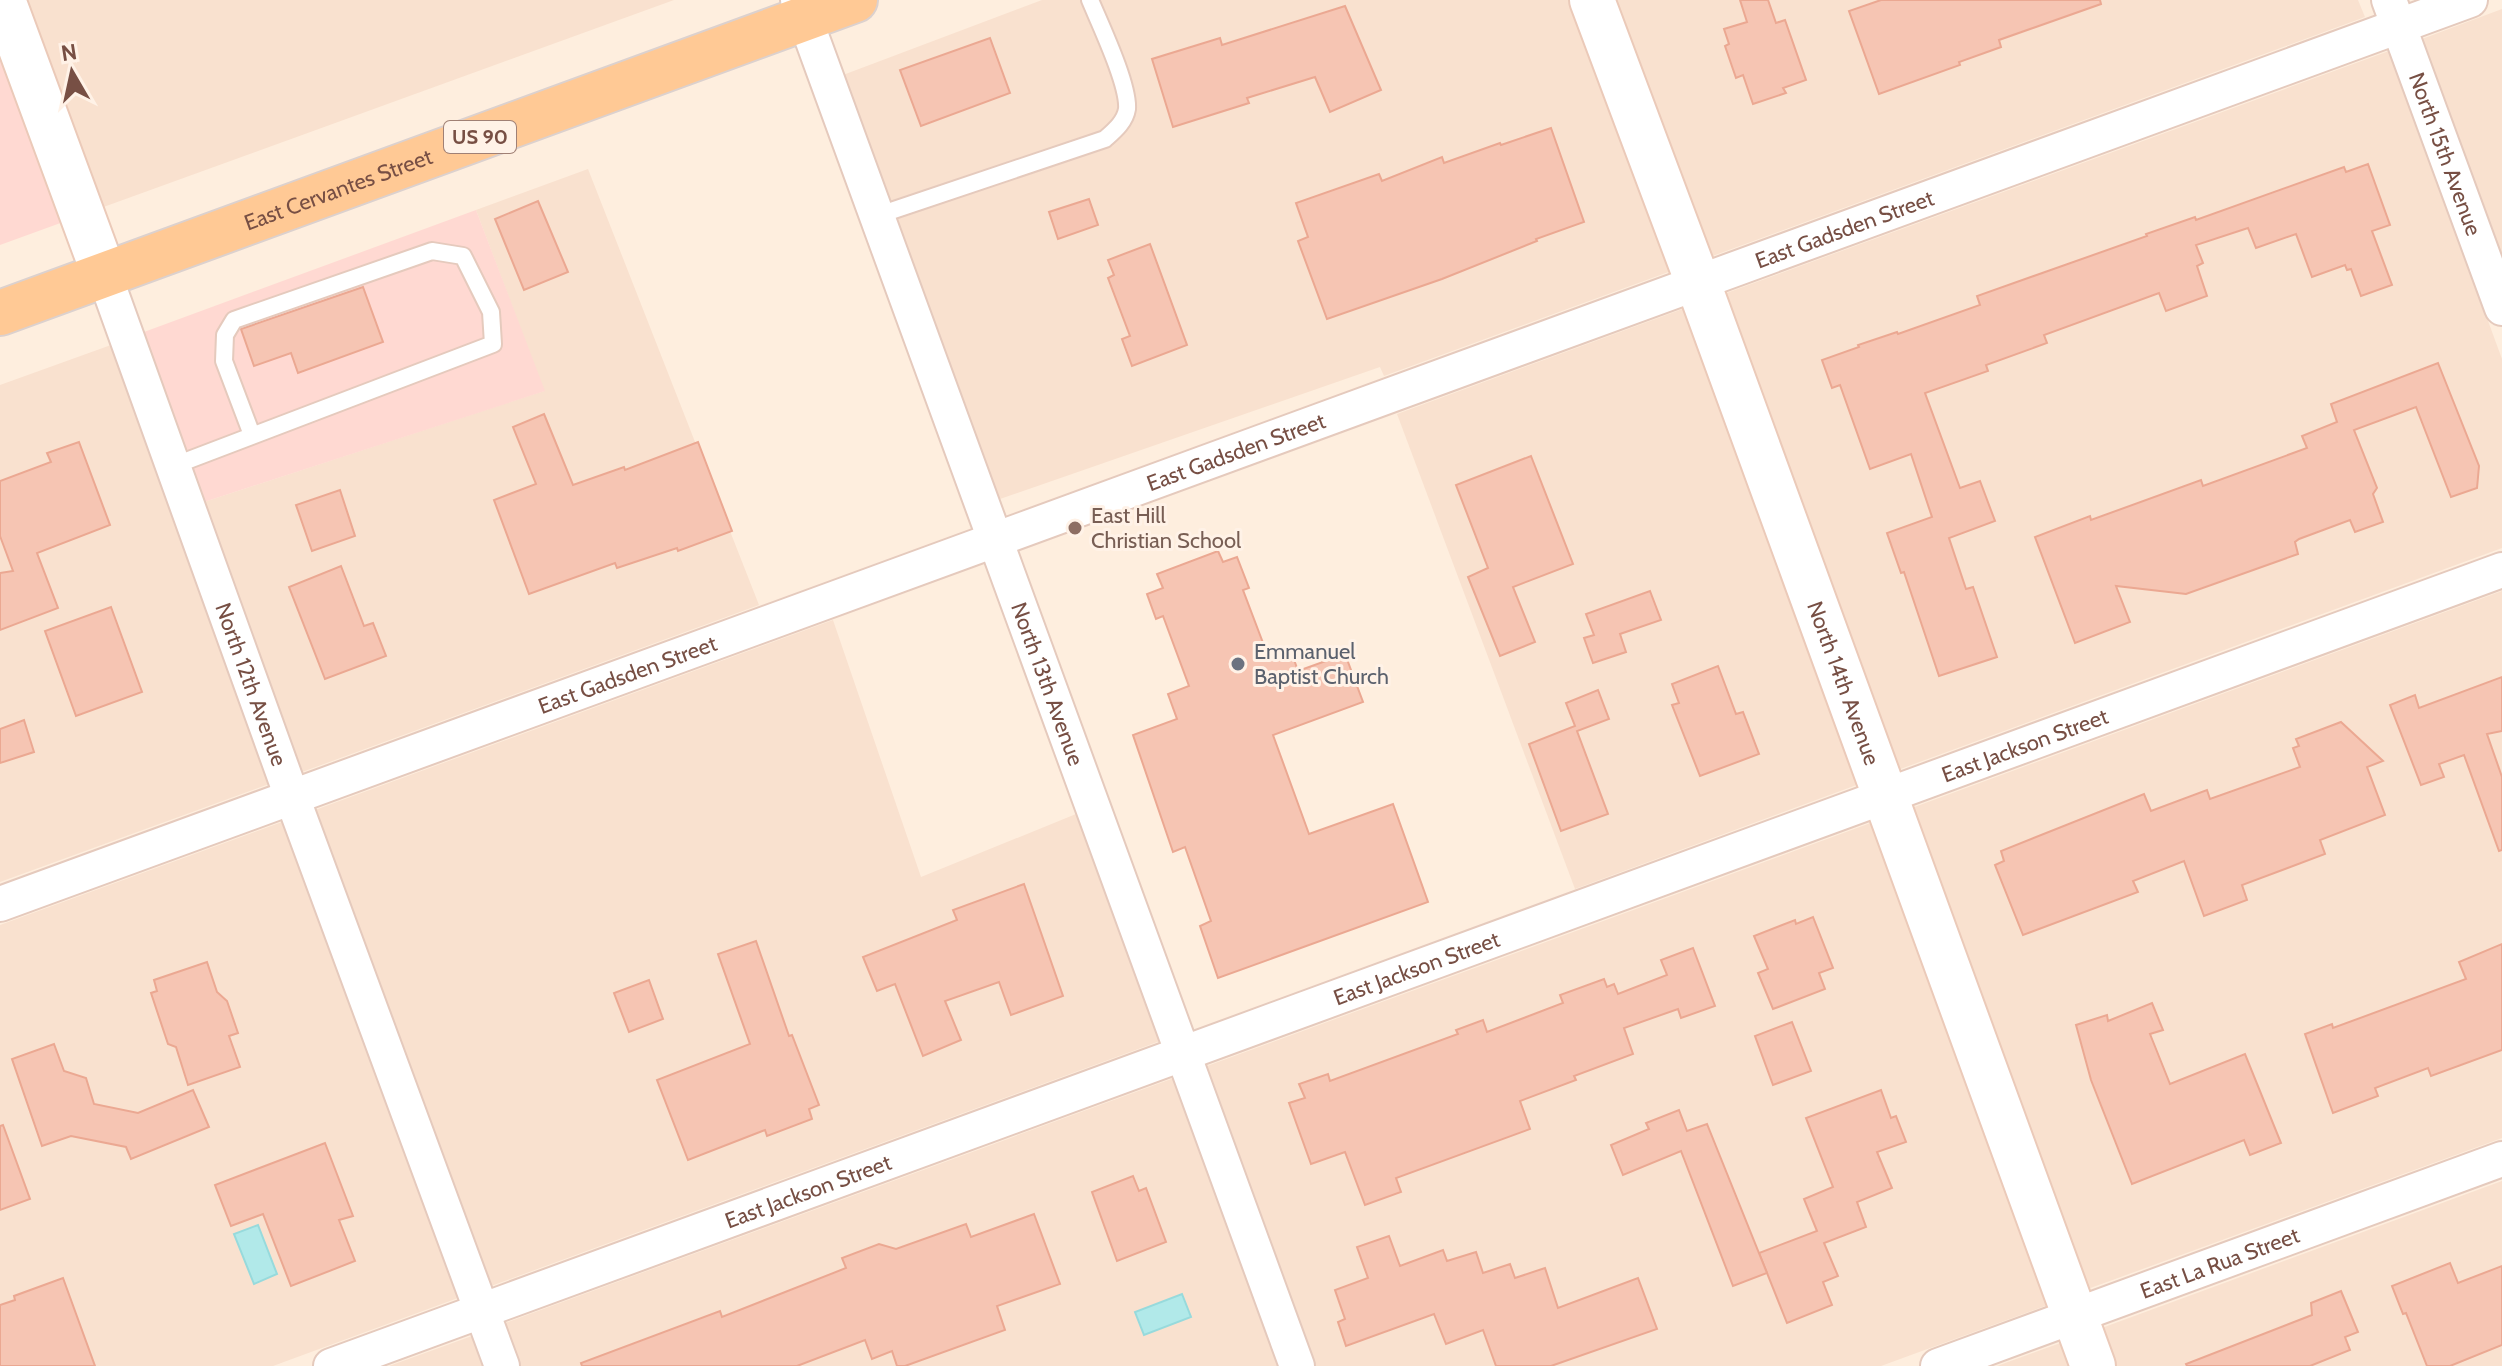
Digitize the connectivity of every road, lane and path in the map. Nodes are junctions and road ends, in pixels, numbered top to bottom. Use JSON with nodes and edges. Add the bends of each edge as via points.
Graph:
{"nodes":[{"id":1,"x":3,"y":0,"type":"edge"},
{"id":2,"x":855,"y":0,"type":"edge"},
{"id":3,"x":1090,"y":0,"type":"edge"},
{"id":4,"x":1592,"y":0,"type":"edge"},
{"id":5,"x":2470,"y":0,"type":"edge"},
{"id":6,"x":801,"y":9,"type":"edge"},
{"id":7,"x":2394,"y":13,"type":"edge"},
{"id":8,"x":876,"y":216,"type":"junction"},
{"id":9,"x":104,"y":274,"type":"junction"},
{"id":10,"x":1698,"y":283,"type":"junction"},
{"id":11,"x":2502,"y":308,"type":"edge"},
{"id":12,"x":0,"y":313,"type":"edge"},
{"id":13,"x":252,"y":435,"type":"junction"},
{"id":14,"x":173,"y":466,"type":"junction"},
{"id":15,"x":993,"y":540,"type":"junction"},
{"id":16,"x":2502,"y":570,"type":"edge"},
{"id":17,"x":1886,"y":796,"type":"junction"},
{"id":18,"x":292,"y":797,"type":"junction"},
{"id":19,"x":0,"y":904,"type":"edge"},
{"id":20,"x":1184,"y":1053,"type":"junction"},
{"id":21,"x":2502,"y":1159,"type":"edge"},
{"id":22,"x":481,"y":1311,"type":"junction"},
{"id":23,"x":2076,"y":1316,"type":"junction"},
{"id":24,"x":331,"y":1366,"type":"edge"},
{"id":25,"x":502,"y":1366,"type":"edge"},
{"id":26,"x":1297,"y":1366,"type":"edge"},
{"id":27,"x":1938,"y":1366,"type":"edge"},
{"id":28,"x":2093,"y":1366,"type":"edge"}],
"edges":[{"from":1,"to":9,"type":"street","name":"North 12th Avenue"},
{"from":2,"to":6,"type":"main road","name":"East Cervantes Street","number":"US 90"},
{"from":3,"to":8,"type":"lane","via":[[1123,85],[1127,108],[1121,123],[1105,139]]},
{"from":4,"to":10,"type":"street","name":"North 14th Avenue"},
{"from":5,"to":7,"type":"street","name":"East Gadsden Street"},
{"from":6,"to":8,"type":"street","name":"North 13th Avenue"},
{"from":6,"to":9,"type":"main road","name":"East Cervantes Street","number":"US 90"},
{"from":7,"to":10,"type":"street","name":"East Gadsden Street"},
{"from":7,"to":11,"type":"street","name":"North 15th Avenue"},
{"from":8,"to":15,"type":"street","name":"North 13th Avenue"},
{"from":9,"to":12,"type":"main road","name":"East Cervantes Street","number":"US 90"},
{"from":9,"to":14,"type":"street","name":"North 12th Avenue"},
{"from":10,"to":15,"type":"street","name":"East Gadsden Street"},
{"from":10,"to":17,"type":"street","name":"North 14th Avenue"},
{"from":13,"to":13,"type":"lane","via":[[493,344],[491,312],[463,256],[432,251],[234,320],[225,335],[224,361]]},
{"from":13,"to":14,"type":"lane"},
{"from":14,"to":18,"type":"street","name":"North 12th Avenue"},
{"from":15,"to":18,"type":"street","name":"East Gadsden Street"},
{"from":15,"to":20,"type":"street","name":"North 13th Avenue"},
{"from":16,"to":17,"type":"street","name":"East Jackson Street"},
{"from":17,"to":20,"type":"street","name":"East Jackson Street"},
{"from":17,"to":23,"type":"street","name":"North 14th Avenue"},
{"from":18,"to":19,"type":"street","name":"East Gadsden Street"},
{"from":18,"to":22,"type":"street","name":"North 12th Avenue"},
{"from":20,"to":22,"type":"street","name":"East Jackson Street"},
{"from":20,"to":26,"type":"street","name":"North 13th Avenue"},
{"from":21,"to":23,"type":"street","name":"East La Rua Street"},
{"from":22,"to":24,"type":"street","name":"East Jackson Street"},
{"from":22,"to":25,"type":"street","name":"North 12th Avenue"},
{"from":23,"to":27,"type":"street","name":"East La Rua Street"},
{"from":23,"to":28,"type":"street","name":"North 14th Avenue"}]}
